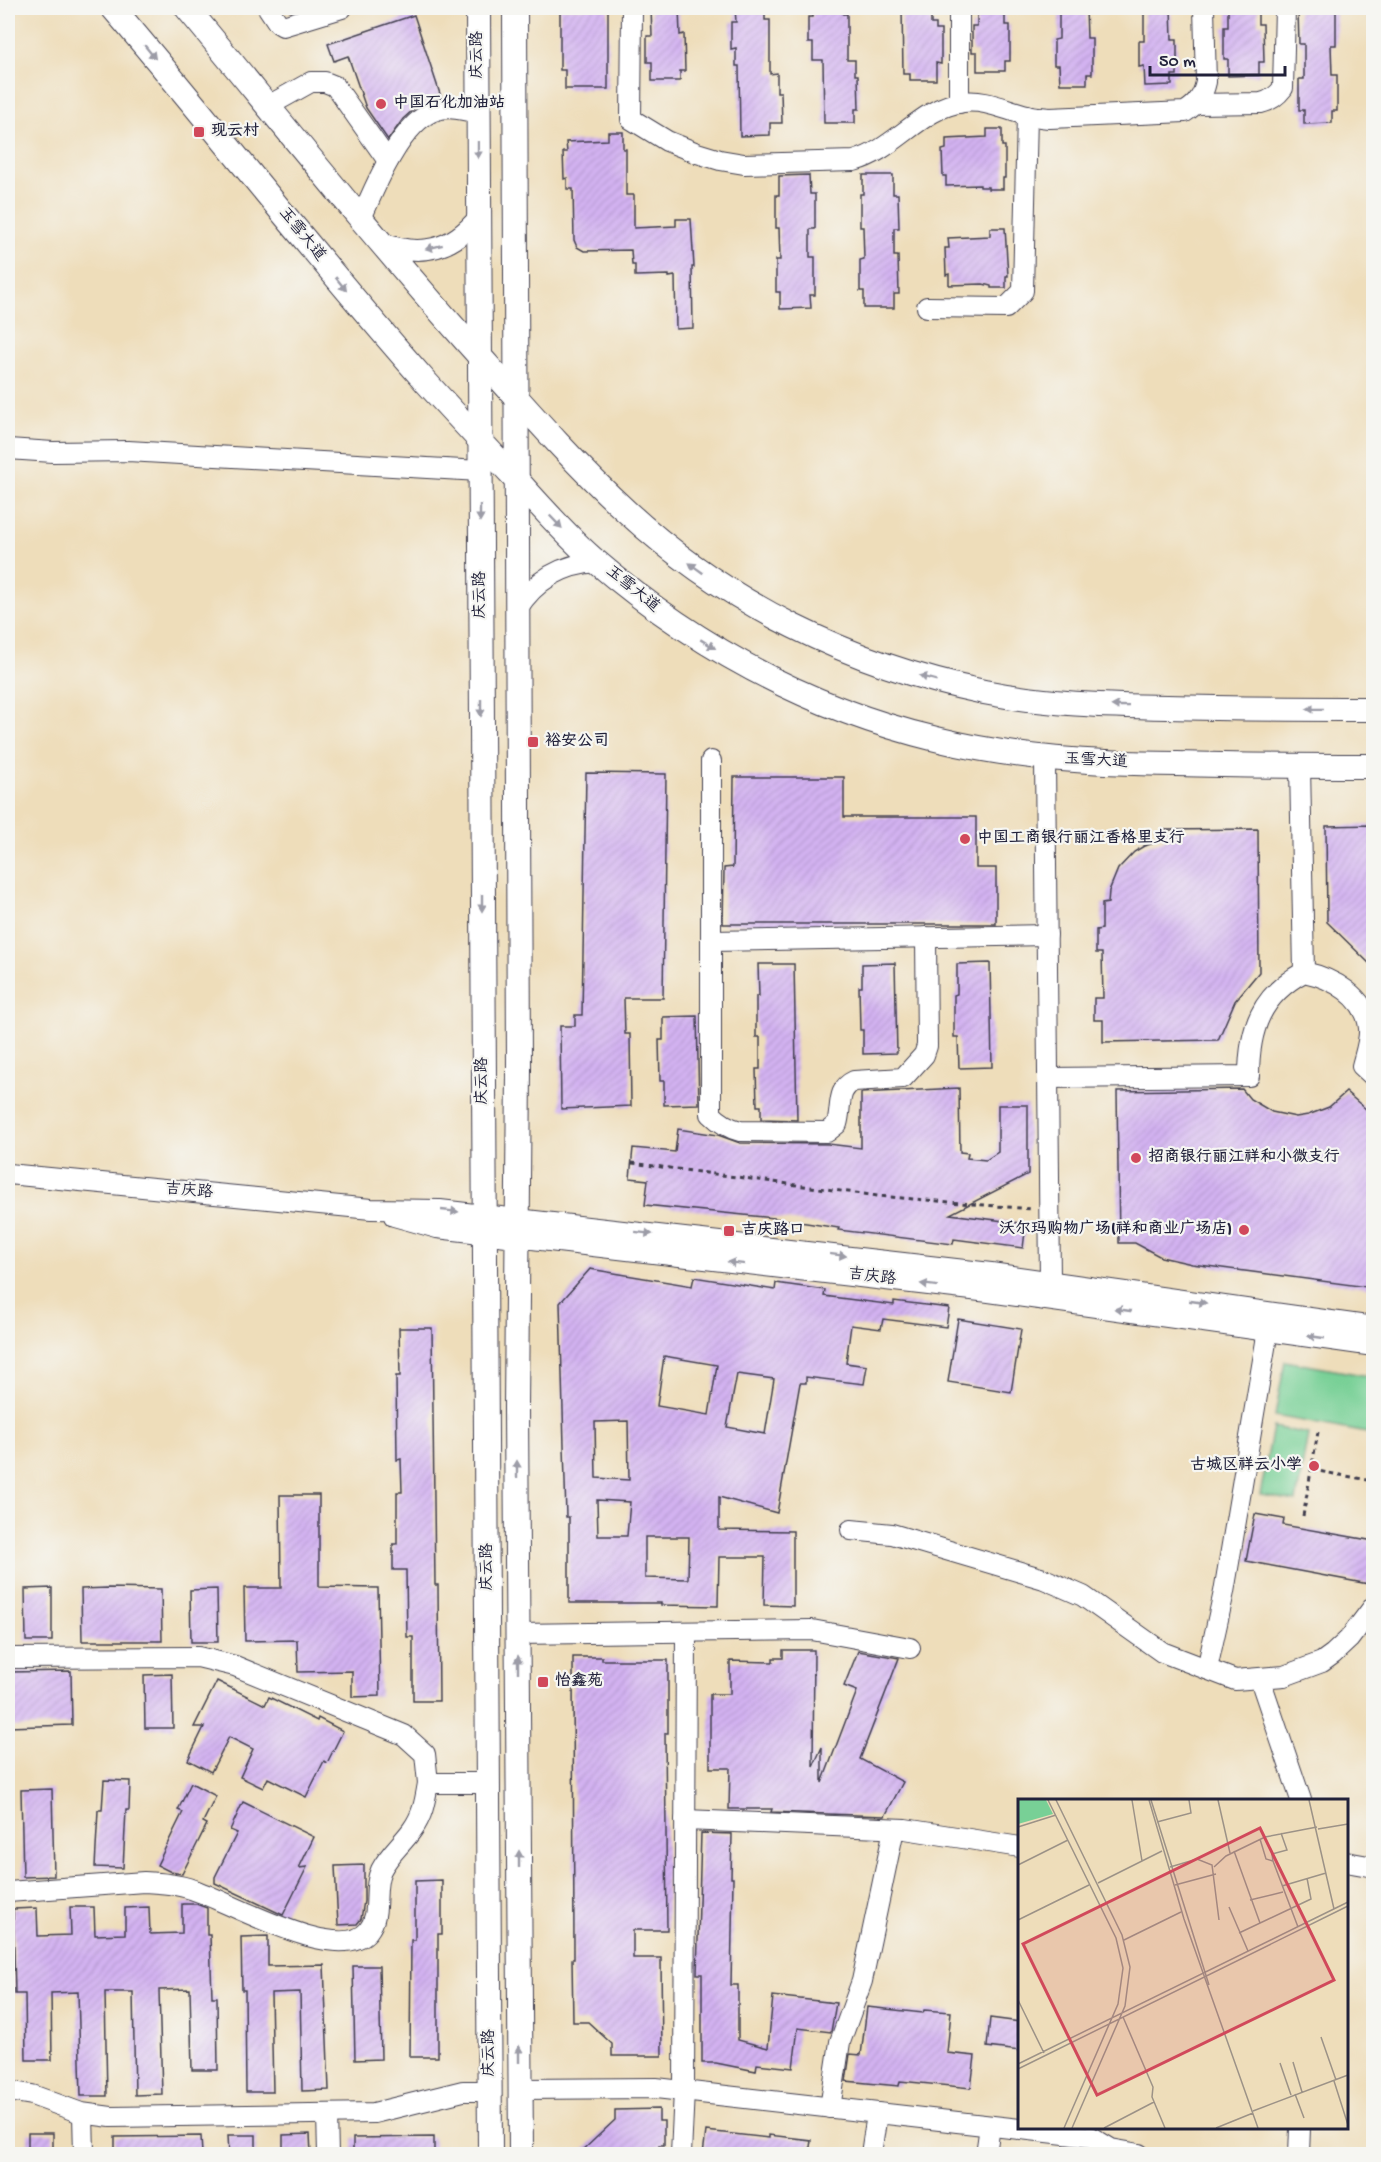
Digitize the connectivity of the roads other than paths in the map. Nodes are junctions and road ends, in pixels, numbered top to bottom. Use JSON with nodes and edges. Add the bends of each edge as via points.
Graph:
{"nodes":[{"id":1,"x":113,"y":8,"type":"edge"},
{"id":2,"x":187,"y":8,"type":"edge"},
{"id":3,"x":268,"y":8,"type":"edge"},
{"id":4,"x":342,"y":8,"type":"edge"},
{"id":5,"x":478,"y":8,"type":"edge"},
{"id":6,"x":515,"y":8,"type":"edge"},
{"id":7,"x":632,"y":8,"type":"edge"},
{"id":8,"x":959,"y":8,"type":"edge"},
{"id":9,"x":1204,"y":8,"type":"edge"},
{"id":10,"x":1285,"y":8,"type":"edge"},
{"id":11,"x":960,"y":103,"type":"junction"},
{"id":12,"x":1196,"y":104,"type":"junction"},
{"id":13,"x":268,"y":106,"type":"junction"},
{"id":14,"x":478,"y":113,"type":"junction"},
{"id":15,"x":1028,"y":115,"type":"junction"},
{"id":16,"x":388,"y":161,"type":"junction"},
{"id":17,"x":479,"y":217,"type":"junction"},
{"id":18,"x":361,"y":219,"type":"junction"},
{"id":19,"x":380,"y":242,"type":"junction"},
{"id":20,"x":927,"y":307,"type":"dead end"},
{"id":21,"x":479,"y":356,"type":"junction"},
{"id":22,"x":516,"y":396,"type":"junction"},
{"id":23,"x":480,"y":441,"type":"junction"},
{"id":24,"x":8,"y":449,"type":"edge"},
{"id":25,"x":480,"y":471,"type":"junction"},
{"id":26,"x":516,"y":480,"type":"junction"},
{"id":27,"x":598,"y":562,"type":"junction"},
{"id":28,"x":517,"y":609,"type":"junction"},
{"id":29,"x":1374,"y":709,"type":"edge"},
{"id":30,"x":1045,"y":759,"type":"junction"},
{"id":31,"x":711,"y":761,"type":"dead end"},
{"id":32,"x":1300,"y":766,"type":"junction"},
{"id":33,"x":1374,"y":766,"type":"edge"},
{"id":34,"x":1047,"y":935,"type":"junction"},
{"id":35,"x":926,"y":937,"type":"junction"},
{"id":36,"x":711,"y":941,"type":"junction"},
{"id":37,"x":1304,"y":972,"type":"junction"},
{"id":38,"x":1374,"y":1077,"type":"edge"},
{"id":39,"x":1048,"y":1078,"type":"junction"},
{"id":40,"x":8,"y":1174,"type":"edge"},
{"id":41,"x":484,"y":1224,"type":"junction"},
{"id":42,"x":518,"y":1228,"type":"junction"},
{"id":43,"x":1050,"y":1281,"type":"junction"},
{"id":44,"x":1374,"y":1327,"type":"edge"},
{"id":45,"x":1268,"y":1330,"type":"junction"},
{"id":46,"x":1374,"y":1346,"type":"edge"},
{"id":47,"x":851,"y":1530,"type":"dead end"},
{"id":48,"x":1374,"y":1606,"type":"edge"},
{"id":49,"x":686,"y":1632,"type":"junction"},
{"id":50,"x":518,"y":1634,"type":"junction"},
{"id":51,"x":910,"y":1648,"type":"dead end"},
{"id":52,"x":8,"y":1659,"type":"edge"},
{"id":53,"x":1207,"y":1669,"type":"junction"},
{"id":54,"x":1260,"y":1679,"type":"junction"},
{"id":55,"x":428,"y":1783,"type":"junction"},
{"id":56,"x":489,"y":1783,"type":"junction"},
{"id":57,"x":1301,"y":1799,"type":"edge"},
{"id":58,"x":685,"y":1820,"type":"junction"},
{"id":59,"x":894,"y":1829,"type":"junction"},
{"id":60,"x":1018,"y":1847,"type":"edge"},
{"id":61,"x":1348,"y":1862,"type":"edge"},
{"id":62,"x":1374,"y":1867,"type":"edge"},
{"id":63,"x":8,"y":1892,"type":"edge"},
{"id":64,"x":520,"y":2089,"type":"junction"},
{"id":65,"x":8,"y":2091,"type":"edge"},
{"id":66,"x":490,"y":2091,"type":"junction"},
{"id":67,"x":684,"y":2091,"type":"junction"},
{"id":68,"x":830,"y":2108,"type":"junction"},
{"id":69,"x":83,"y":2114,"type":"junction"},
{"id":70,"x":327,"y":2114,"type":"junction"},
{"id":71,"x":877,"y":2114,"type":"junction"},
{"id":72,"x":990,"y":2126,"type":"junction"},
{"id":73,"x":1018,"y":2128,"type":"edge"},
{"id":74,"x":1042,"y":2129,"type":"edge"},
{"id":75,"x":1300,"y":2129,"type":"edge"},
{"id":76,"x":1095,"y":2132,"type":"edge"},
{"id":77,"x":84,"y":2154,"type":"edge"},
{"id":78,"x":328,"y":2154,"type":"edge"},
{"id":79,"x":490,"y":2154,"type":"edge"},
{"id":80,"x":521,"y":2154,"type":"edge"},
{"id":81,"x":681,"y":2154,"type":"edge"},
{"id":82,"x":871,"y":2154,"type":"edge"},
{"id":83,"x":986,"y":2154,"type":"edge"},
{"id":84,"x":1139,"y":2154,"type":"edge"},
{"id":85,"x":1299,"y":2154,"type":"edge"}],
"edges":[{"from":1,"to":23,"type":"main road","name":"玉雪大道","one_way":true,"via":[[364,311]]},
{"from":2,"to":13,"type":"main road"},
{"from":3,"to":4,"type":"street","via":[[283,26]]},
{"from":5,"to":14,"type":"main road","name":"庆云路"},
{"from":6,"to":22,"type":"main road","name":"庆云路"},
{"from":7,"to":11,"type":"street","via":[[632,119],[667,141],[697,153],[744,164],[854,161],[878,153],[939,109]]},
{"from":8,"to":11,"type":"street"},
{"from":9,"to":12,"type":"street","via":[[1206,82]]},
{"from":10,"to":12,"type":"street","via":[[1283,88],[1278,94],[1261,103]]},
{"from":11,"to":15,"type":"street","via":[[984,102]]},
{"from":12,"to":15,"type":"street","via":[[1185,112],[1050,118]]},
{"from":13,"to":16,"type":"street","via":[[311,82],[335,86]]},
{"from":13,"to":18,"type":"main road"},
{"from":14,"to":16,"type":"street","via":[[458,108],[437,109],[420,117]]},
{"from":14,"to":17,"type":"main road","name":"庆云路","one_way":true},
{"from":15,"to":20,"type":"street","via":[[1023,291],[1006,308]]},
{"from":16,"to":18,"type":"street"},
{"from":17,"to":19,"type":"street","one_way":true,"via":[[462,235],[429,250],[404,250]]},
{"from":17,"to":21,"type":"main road","name":"庆云路"},
{"from":18,"to":19,"type":"main road"},
{"from":19,"to":21,"type":"main road"},
{"from":21,"to":22,"type":"main road"},
{"from":21,"to":23,"type":"main road","name":"庆云路"},
{"from":22,"to":26,"type":"main road","name":"庆云路"},
{"from":29,"to":22,"type":"main road","one_way":true,"via":[[1057,703],[976,690],[879,663],[770,615],[684,559],[598,485]]},
{"from":23,"to":25,"type":"main road","name":"庆云路"},
{"from":23,"to":26,"type":"main road","name":"玉雪大道"},
{"from":24,"to":25,"type":"street"},
{"from":25,"to":41,"type":"main road","name":"庆云路","one_way":true},
{"from":26,"to":27,"type":"main road","name":"玉雪大道","one_way":true},
{"from":26,"to":28,"type":"main road","name":"庆云路"},
{"from":27,"to":28,"type":"street","via":[[556,571],[534,587]]},
{"from":27,"to":30,"type":"main road","name":"玉雪大道","one_way":true,"via":[[677,624],[783,685],[907,732],[973,748]]},
{"from":28,"to":42,"type":"main road","name":"庆云路"},
{"from":30,"to":32,"type":"main road","name":"玉雪大道"},
{"from":30,"to":34,"type":"street"},
{"from":31,"to":36,"type":"street"},
{"from":32,"to":33,"type":"main road","name":"玉雪大道"},
{"from":32,"to":37,"type":"street"},
{"from":34,"to":35,"type":"street"},
{"from":34,"to":39,"type":"street"},
{"from":35,"to":36,"type":"street"},
{"from":35,"to":36,"type":"street","via":[[924,1055],[903,1078],[848,1084],[842,1091],[837,1124],[827,1132],[740,1131],[711,1114]]},
{"from":37,"to":38,"type":"street","via":[[1330,980],[1358,1003],[1369,1031],[1362,1066]]},
{"from":37,"to":39,"type":"street","via":[[1280,988],[1262,1010],[1252,1036],[1249,1076]]},
{"from":39,"to":43,"type":"street"},
{"from":40,"to":41,"type":"street","name":"吉庆路","via":[[371,1209],[440,1210]]},
{"from":41,"to":42,"type":"street","name":"吉庆路"},
{"from":41,"to":56,"type":"main road","name":"庆云路"},
{"from":42,"to":43,"type":"street","name":"吉庆路","one_way":true},
{"from":45,"to":42,"type":"street","name":"吉庆路","one_way":true},
{"from":50,"to":42,"type":"main road","name":"庆云路","one_way":true},
{"from":43,"to":44,"type":"street","name":"吉庆路","one_way":true},
{"from":46,"to":45,"type":"street","name":"吉庆路","one_way":true},
{"from":45,"to":53,"type":"street","via":[[1224,1592]]},
{"from":47,"to":53,"type":"street","via":[[892,1534],[1044,1579],[1098,1606],[1162,1652]]},
{"from":48,"to":54,"type":"street","via":[[1333,1654],[1309,1668]]},
{"from":49,"to":50,"type":"street"},
{"from":49,"to":51,"type":"street","via":[[812,1630]]},
{"from":49,"to":58,"type":"street"},
{"from":64,"to":50,"type":"main road","name":"庆云路","one_way":true},
{"from":52,"to":55,"type":"street","via":[[198,1657],[235,1666],[404,1735],[425,1754]]},
{"from":53,"to":54,"type":"street","via":[[1235,1680]]},
{"from":54,"to":57,"type":"street"},
{"from":55,"to":56,"type":"street"},
{"from":55,"to":63,"type":"street","via":[[419,1819],[381,1870],[373,1924],[356,1939],[337,1941],[300,1934],[195,1890],[163,1883]]},
{"from":56,"to":66,"type":"main road","name":"庆云路"},
{"from":58,"to":59,"type":"street"},
{"from":58,"to":67,"type":"street"},
{"from":59,"to":60,"type":"street"},
{"from":59,"to":68,"type":"street","via":[[862,1981],[840,2042]]},
{"from":61,"to":62,"type":"street"},
{"from":64,"to":67,"type":"street"},
{"from":64,"to":80,"type":"main road","name":"庆云路"},
{"from":65,"to":69,"type":"street"},
{"from":66,"to":70,"type":"street","via":[[463,2091],[374,2113]]},
{"from":66,"to":79,"type":"main road","name":"庆云路"},
{"from":67,"to":68,"type":"street"},
{"from":67,"to":81,"type":"street"},
{"from":68,"to":71,"type":"street"},
{"from":69,"to":70,"type":"street"},
{"from":69,"to":77,"type":"street"},
{"from":70,"to":78,"type":"street"},
{"from":71,"to":72,"type":"street"},
{"from":71,"to":82,"type":"street"},
{"from":72,"to":73,"type":"street"},
{"from":72,"to":83,"type":"street"},
{"from":74,"to":76,"type":"street"},
{"from":75,"to":85,"type":"street"},
{"from":76,"to":84,"type":"street","via":[[1111,2149]]}]}
